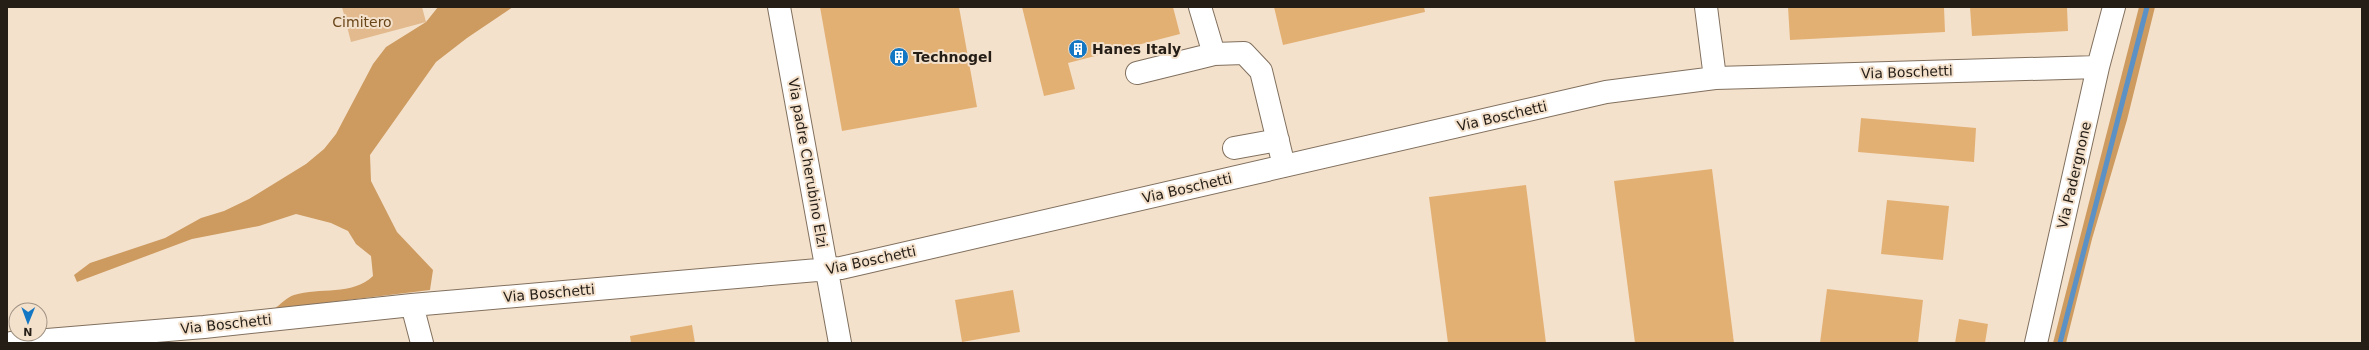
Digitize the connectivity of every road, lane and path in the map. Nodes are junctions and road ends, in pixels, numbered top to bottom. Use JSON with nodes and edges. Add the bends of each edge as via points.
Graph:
{"nodes":[{"id":1,"x":779,"y":7,"type":"edge"},
{"id":2,"x":1200,"y":7,"type":"edge"},
{"id":3,"x":1706,"y":7,"type":"edge"},
{"id":4,"x":2114,"y":7,"type":"edge"},
{"id":5,"x":1214,"y":54,"type":"junction"},
{"id":6,"x":2098,"y":67,"type":"junction"},
{"id":7,"x":1137,"y":73,"type":"dead end"},
{"id":8,"x":1715,"y":78,"type":"junction"},
{"id":9,"x":1278,"y":140,"type":"junction"},
{"id":10,"x":1234,"y":148,"type":"dead end"},
{"id":11,"x":1284,"y":166,"type":"junction"},
{"id":12,"x":827,"y":270,"type":"junction"},
{"id":13,"x":412,"y":305,"type":"junction"},
{"id":14,"x":168,"y":336,"type":"edge"},
{"id":15,"x":11,"y":343,"type":"edge"},
{"id":16,"x":422,"y":343,"type":"edge"},
{"id":17,"x":840,"y":343,"type":"edge"},
{"id":18,"x":2036,"y":343,"type":"edge"}],
"edges":[{"from":1,"to":12,"type":"street","name":"Via padre Cherubino Elzi"},
{"from":2,"to":5,"type":"street"},
{"from":3,"to":8,"type":"street"},
{"from":4,"to":6,"type":"street","name":"Via Padergnone"},
{"from":5,"to":7,"type":"street"},
{"from":5,"to":9,"type":"street","via":[[1244,53],[1261,71]]},
{"from":6,"to":8,"type":"street","name":"Via Boschetti"},
{"from":6,"to":18,"type":"street","name":"Via Padergnone"},
{"from":8,"to":11,"type":"street","name":"Via Boschetti","via":[[1606,92]]},
{"from":9,"to":10,"type":"street"},
{"from":9,"to":11,"type":"street"},
{"from":11,"to":12,"type":"street","name":"Via Boschetti"},
{"from":12,"to":13,"type":"street","name":"Via Boschetti"},
{"from":12,"to":17,"type":"street","name":"Via padre Cherubino Elzi"},
{"from":13,"to":14,"type":"street","name":"Via Boschetti"},
{"from":13,"to":16,"type":"street"},
{"from":14,"to":15,"type":"street","name":"Via Boschetti"}]}
